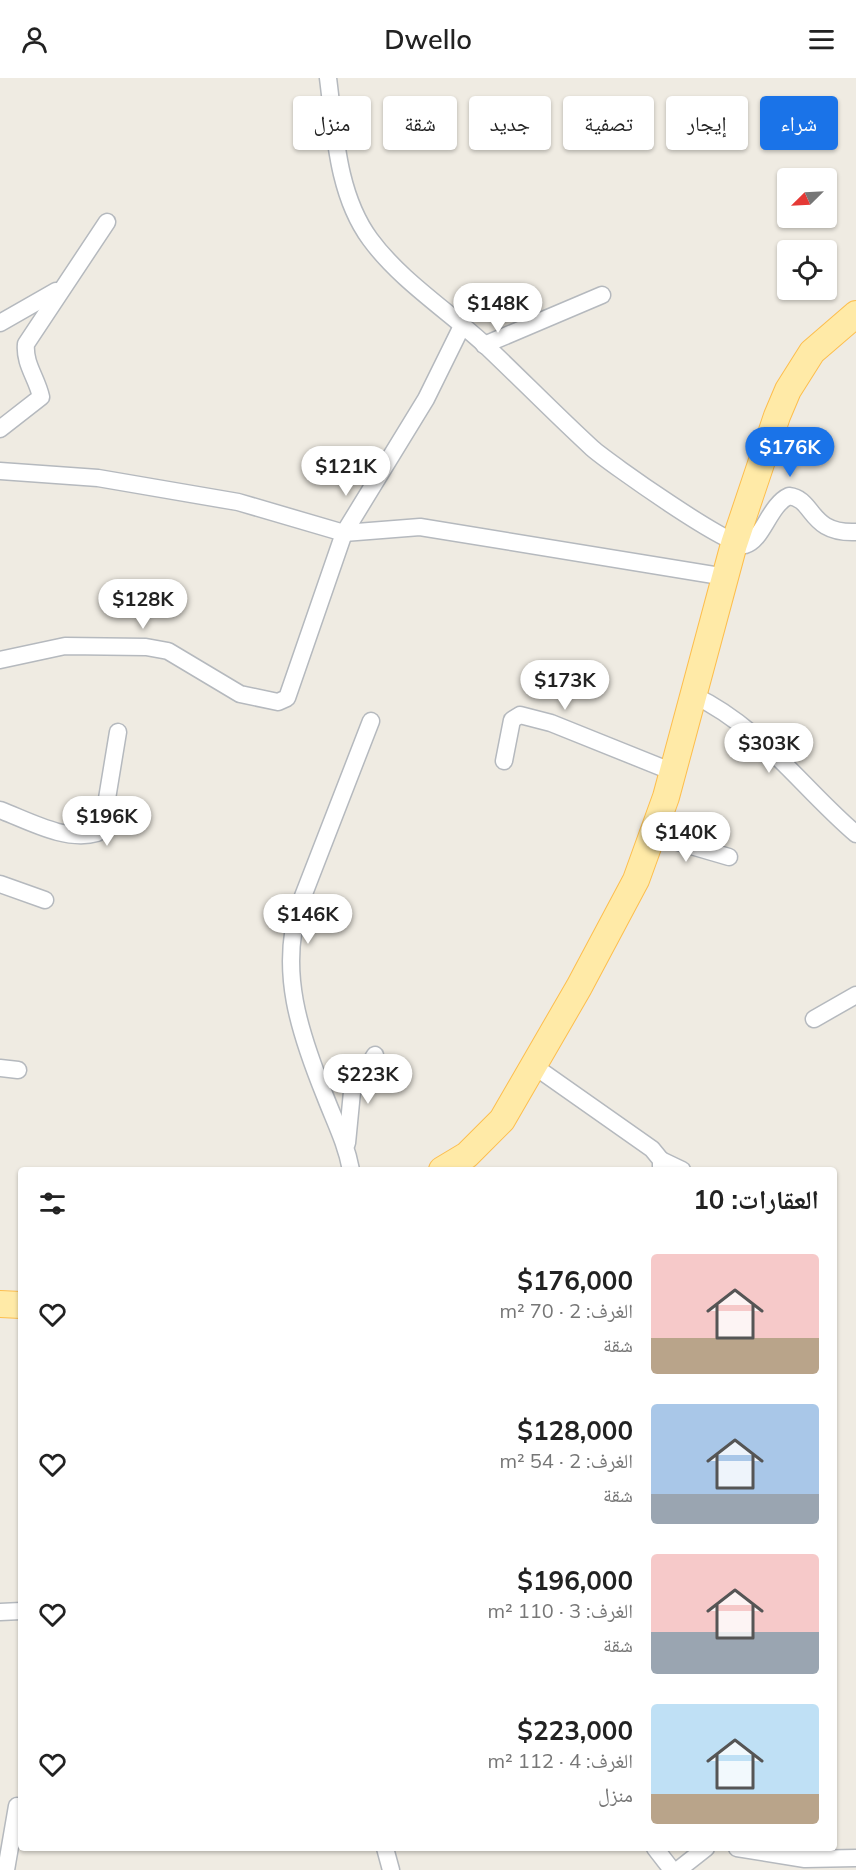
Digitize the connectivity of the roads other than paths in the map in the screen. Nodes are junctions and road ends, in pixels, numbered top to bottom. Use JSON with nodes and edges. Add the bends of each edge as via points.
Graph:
{"nodes":[{"id":1,"x":328,"y":78,"type":"edge"},
{"id":2,"x":107,"y":222,"type":"dead end"},
{"id":3,"x":62,"y":287,"type":"junction"},
{"id":4,"x":602,"y":295,"type":"dead end"},
{"id":5,"x":856,"y":314,"type":"edge"},
{"id":6,"x":0,"y":323,"type":"edge"},
{"id":7,"x":462,"y":326,"type":"junction"},
{"id":8,"x":484,"y":345,"type":"junction"},
{"id":9,"x":0,"y":429,"type":"edge"},
{"id":10,"x":0,"y":471,"type":"edge"},
{"id":11,"x":856,"y":532,"type":"edge"},
{"id":12,"x":344,"y":533,"type":"junction"},
{"id":13,"x":734,"y":544,"type":"junction"},
{"id":14,"x":726,"y":577,"type":"junction"},
{"id":15,"x":0,"y":660,"type":"edge"},
{"id":16,"x":693,"y":695,"type":"junction"},
{"id":17,"x":370,"y":721,"type":"dead end"},
{"id":18,"x":118,"y":732,"type":"dead end"},
{"id":19,"x":504,"y":761,"type":"dead end"},
{"id":20,"x":673,"y":772,"type":"junction"},
{"id":21,"x":0,"y":810,"type":"edge"},
{"id":22,"x":655,"y":832,"type":"junction"},
{"id":23,"x":856,"y":834,"type":"edge"},
{"id":24,"x":729,"y":857,"type":"dead end"},
{"id":25,"x":0,"y":884,"type":"edge"},
{"id":26,"x":45,"y":900,"type":"dead end"},
{"id":27,"x":856,"y":995,"type":"edge"},
{"id":28,"x":814,"y":1019,"type":"dead end"},
{"id":29,"x":375,"y":1055,"type":"dead end"},
{"id":30,"x":534,"y":1066,"type":"junction"},
{"id":31,"x":0,"y":1068,"type":"edge"},
{"id":32,"x":18,"y":1070,"type":"dead end"},
{"id":33,"x":346,"y":1147,"type":"junction"},
{"id":34,"x":661,"y":1165,"type":"edge"},
{"id":35,"x":350,"y":1167,"type":"edge"},
{"id":36,"x":447,"y":1167,"type":"edge"},
{"id":37,"x":0,"y":1304,"type":"edge"},
{"id":38,"x":18,"y":1305,"type":"edge"},
{"id":39,"x":18,"y":1611,"type":"edge"},
{"id":40,"x":0,"y":1612,"type":"edge"},
{"id":41,"x":13,"y":1806,"type":"edge"},
{"id":42,"x":386,"y":1851,"type":"edge"},
{"id":43,"x":661,"y":1851,"type":"edge"},
{"id":44,"x":701,"y":1851,"type":"edge"},
{"id":45,"x":756,"y":1851,"type":"edge"},
{"id":46,"x":856,"y":1858,"type":"edge"},
{"id":47,"x":681,"y":1862,"type":"edge"},
{"id":48,"x":6,"y":1870,"type":"edge"},
{"id":49,"x":391,"y":1870,"type":"edge"}],
"edges":[{"from":1,"to":7,"type":"street","via":[[343,178],[349,201],[370,240]]},
{"from":2,"to":3,"type":"street"},
{"from":3,"to":6,"type":"street"},
{"from":3,"to":9,"type":"street","via":[[26,344],[27,361],[40,397]]},
{"from":4,"to":8,"type":"street"},
{"from":5,"to":13,"type":"main road","via":[[812,352],[788,390]]},
{"from":7,"to":8,"type":"street"},
{"from":7,"to":12,"type":"street","via":[[426,399]]},
{"from":8,"to":13,"type":"street","via":[[595,450],[687,517]]},
{"from":10,"to":12,"type":"street","via":[[99,478],[238,502]]},
{"from":11,"to":13,"type":"street","via":[[826,528],[801,500],[789,496],[781,499],[756,538],[745,545]]},
{"from":12,"to":14,"type":"street","via":[[420,527]]},
{"from":12,"to":15,"type":"street","via":[[290,695],[283,701],[240,694],[168,651],[146,647],[65,646]]},
{"from":13,"to":14,"type":"main road"},
{"from":14,"to":16,"type":"main road"},
{"from":16,"to":20,"type":"main road"},
{"from":16,"to":23,"type":"street","via":[[745,726]]},
{"from":17,"to":33,"type":"street","via":[[292,927],[293,995],[299,1029]]},
{"from":18,"to":21,"type":"street","via":[[103,823],[97,833],[73,836]]},
{"from":19,"to":20,"type":"street","via":[[512,720],[520,716],[550,723]]},
{"from":20,"to":22,"type":"main road"},
{"from":22,"to":24,"type":"street"},
{"from":22,"to":30,"type":"main road","via":[[613,926]]},
{"from":25,"to":26,"type":"street"},
{"from":27,"to":28,"type":"street"},
{"from":29,"to":33,"type":"street","via":[[352,1092]]},
{"from":30,"to":34,"type":"street","via":[[652,1149]]},
{"from":30,"to":36,"type":"main road","via":[[502,1120],[467,1155]]},
{"from":31,"to":32,"type":"street"},
{"from":33,"to":35,"type":"street"},
{"from":37,"to":38,"type":"main road"},
{"from":39,"to":40,"type":"street"},
{"from":41,"to":48,"type":"street"},
{"from":42,"to":49,"type":"street"},
{"from":43,"to":47,"type":"street"},
{"from":44,"to":47,"type":"street"},
{"from":45,"to":46,"type":"street","via":[[805,1859]]}]}
